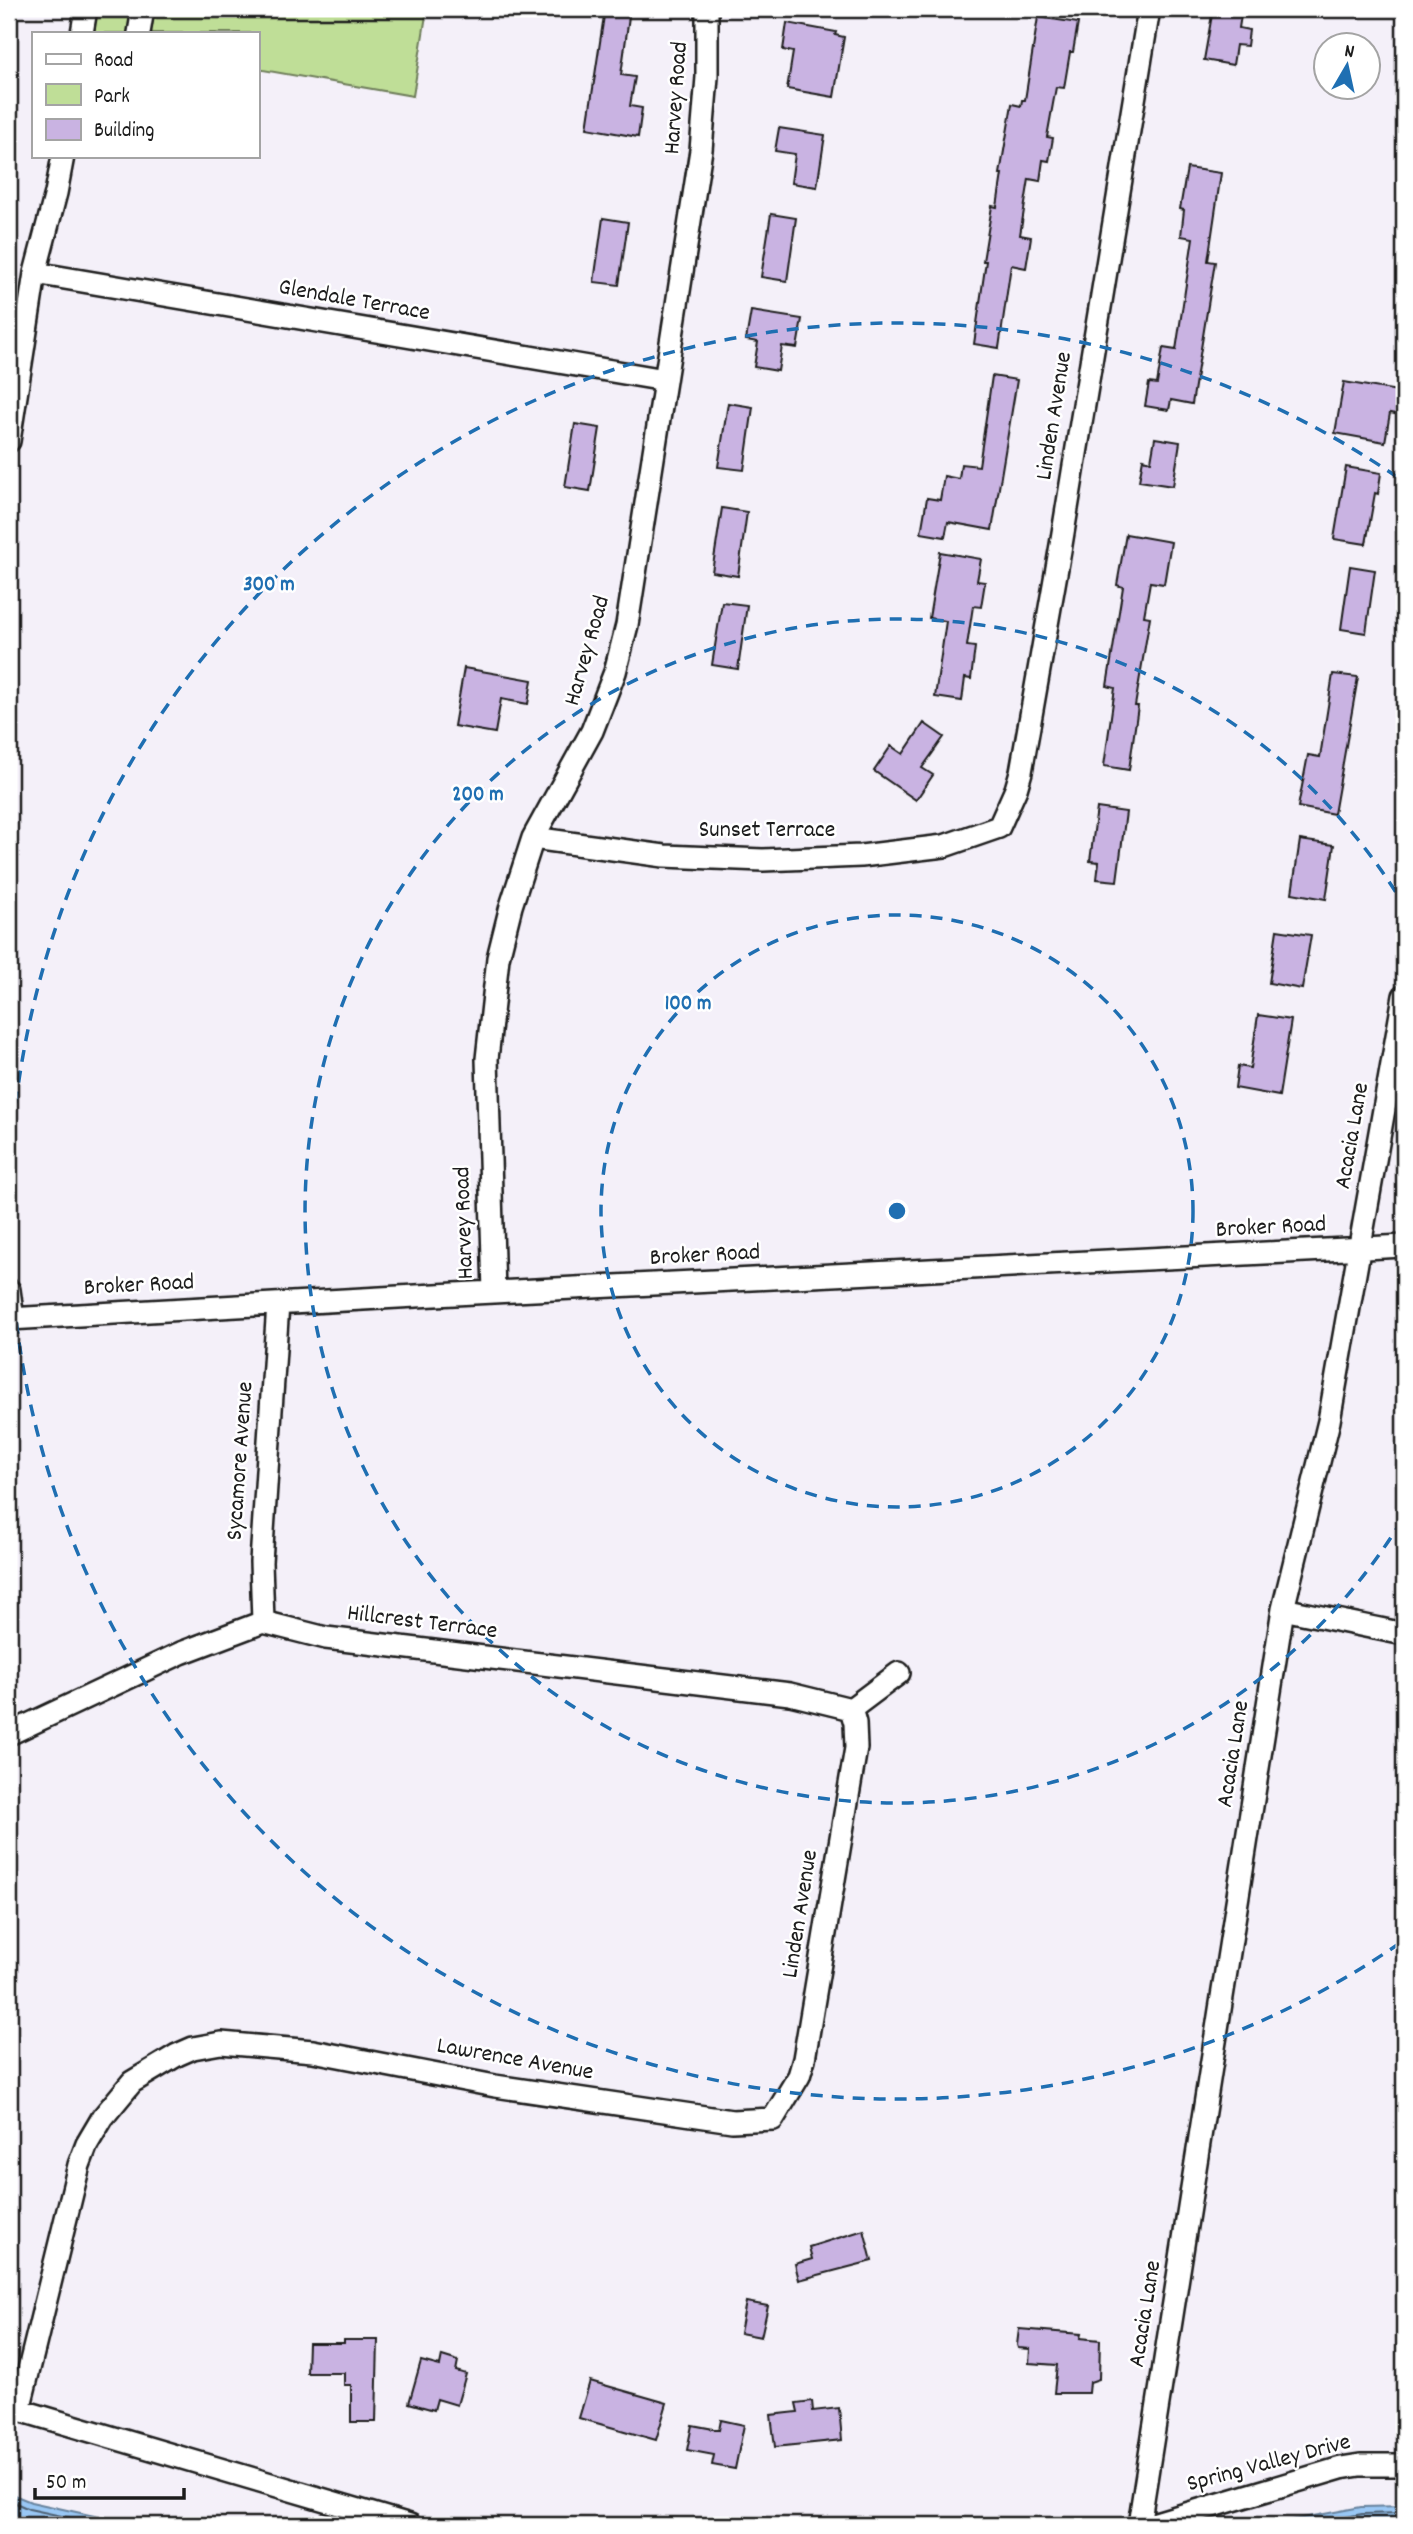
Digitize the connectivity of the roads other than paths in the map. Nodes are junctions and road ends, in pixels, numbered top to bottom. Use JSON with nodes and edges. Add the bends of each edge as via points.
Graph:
{"nodes":[{"id":1,"x":86,"y":9,"type":"edge"},
{"id":2,"x":143,"y":9,"type":"edge"},
{"id":3,"x":707,"y":9,"type":"edge"},
{"id":4,"x":1149,"y":9,"type":"edge"},
{"id":5,"x":82,"y":32,"type":"edge"},
{"id":6,"x":139,"y":32,"type":"edge"},
{"id":7,"x":62,"y":158,"type":"edge"},
{"id":8,"x":35,"y":273,"type":"junction"},
{"id":9,"x":665,"y":380,"type":"junction"},
{"id":10,"x":9,"y":440,"type":"edge"},
{"id":11,"x":999,"y":827,"type":"joint"},
{"id":12,"x":533,"y":838,"type":"junction"},
{"id":13,"x":1404,"y":996,"type":"edge"},
{"id":14,"x":1404,"y":1246,"type":"edge"},
{"id":15,"x":1360,"y":1249,"type":"junction"},
{"id":16,"x":9,"y":1290,"type":"edge"},
{"id":17,"x":494,"y":1292,"type":"junction"},
{"id":18,"x":278,"y":1304,"type":"junction"},
{"id":19,"x":11,"y":1319,"type":"edge"},
{"id":20,"x":1283,"y":1609,"type":"junction"},
{"id":21,"x":262,"y":1622,"type":"junction"},
{"id":22,"x":1404,"y":1634,"type":"edge"},
{"id":23,"x":899,"y":1673,"type":"dead end"},
{"id":24,"x":851,"y":1709,"type":"junction"},
{"id":25,"x":9,"y":1734,"type":"edge"},
{"id":26,"x":773,"y":2119,"type":"joint"},
{"id":27,"x":14,"y":2409,"type":"edge"},
{"id":28,"x":1404,"y":2465,"type":"edge"},
{"id":29,"x":410,"y":2525,"type":"edge"},
{"id":30,"x":1139,"y":2525,"type":"edge"},
{"id":31,"x":1149,"y":2525,"type":"edge"}],
"edges":[{"from":1,"to":5,"type":"street"},
{"from":2,"to":6,"type":"street"},
{"from":3,"to":9,"type":"street","name":"Harvey Road","via":[[708,77],[701,150]]},
{"from":4,"to":11,"type":"street","name":"Linden Avenue","via":[[1021,772]]},
{"from":7,"to":8,"type":"street"},
{"from":8,"to":9,"type":"street","name":"Glendale Terrace"},
{"from":8,"to":10,"type":"street"},
{"from":9,"to":12,"type":"street","name":"Harvey Road","via":[[627,625],[615,672],[592,731]]},
{"from":11,"to":12,"type":"street","name":"Sunset Terrace","via":[[944,846],[861,856],[763,860],[664,856]]},
{"from":12,"to":17,"type":"street","name":"Harvey Road","via":[[498,958],[487,1059]]},
{"from":13,"to":15,"type":"street","name":"Acacia Lane"},
{"from":14,"to":15,"type":"street","name":"Broker Road"},
{"from":15,"to":17,"type":"street","name":"Broker Road"},
{"from":15,"to":20,"type":"street","name":"Acacia Lane","via":[[1329,1422]]},
{"from":16,"to":19,"type":"street"},
{"from":17,"to":18,"type":"street","name":"Broker Road"},
{"from":18,"to":19,"type":"street","name":"Broker Road"},
{"from":18,"to":21,"type":"street","name":"Sycamore Avenue","via":[[261,1562]]},
{"from":20,"to":22,"type":"street"},
{"from":20,"to":30,"type":"street","name":"Acacia Lane"},
{"from":21,"to":24,"type":"street","name":"Hillcrest Terrace","via":[[326,1638],[790,1694]]},
{"from":21,"to":25,"type":"street","via":[[181,1653]]},
{"from":23,"to":24,"type":"street"},
{"from":24,"to":26,"type":"street","name":"Linden Avenue","via":[[856,1748],[804,2059],[799,2077]]},
{"from":26,"to":27,"type":"street","name":"Lawrence Avenue","via":[[732,2121],[250,2044],[193,2048],[132,2082],[87,2144]]},
{"from":27,"to":29,"type":"street"},
{"from":28,"to":31,"type":"street","name":"Spring Valley Drive","via":[[1341,2468]]}]}
